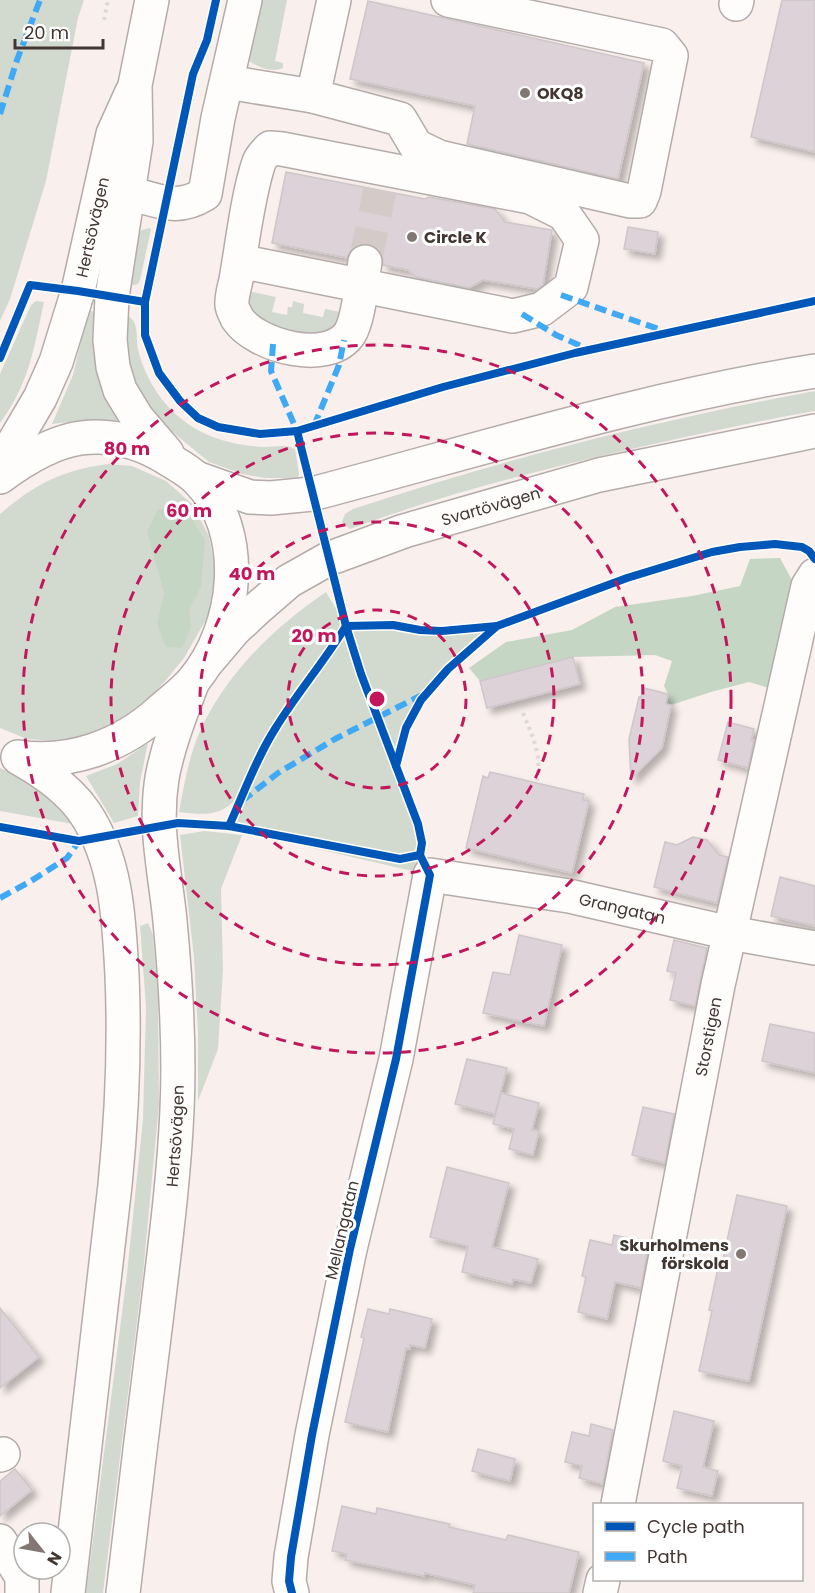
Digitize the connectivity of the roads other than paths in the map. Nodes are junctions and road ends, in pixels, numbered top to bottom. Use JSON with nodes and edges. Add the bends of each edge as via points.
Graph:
{"nodes":[{"id":1,"x":152,"y":0,"type":"edge"},
{"id":2,"x":245,"y":0,"type":"edge"},
{"id":3,"x":334,"y":0,"type":"edge"},
{"id":4,"x":448,"y":0,"type":"edge"},
{"id":5,"x":227,"y":82,"type":"junction"},
{"id":6,"x":135,"y":85,"type":"junction"},
{"id":7,"x":313,"y":96,"type":"junction"},
{"id":8,"x":128,"y":193,"type":"junction"},
{"id":9,"x":205,"y":194,"type":"junction"},
{"id":10,"x":250,"y":202,"type":"junction"},
{"id":11,"x":239,"y":261,"type":"junction"},
{"id":12,"x":363,"y":274,"type":"junction"},
{"id":13,"x":815,"y":371,"type":"edge"},
{"id":14,"x":815,"y":431,"type":"edge"},
{"id":15,"x":0,"y":466,"type":"edge"},
{"id":16,"x":187,"y":472,"type":"junction"},
{"id":17,"x":0,"y":477,"type":"edge"},
{"id":18,"x":815,"y":575,"type":"edge"},
{"id":19,"x":199,"y":672,"type":"junction"},
{"id":20,"x":10,"y":754,"type":"edge"},
{"id":21,"x":430,"y":875,"type":"joint"},
{"id":22,"x":730,"y":933,"type":"junction"},
{"id":23,"x":815,"y":948,"type":"edge"},
{"id":24,"x":618,"y":1503,"type":"edge"},
{"id":25,"x":0,"y":1541,"type":"edge"},
{"id":26,"x":22,"y":1593,"type":"edge"},
{"id":27,"x":68,"y":1593,"type":"edge"},
{"id":28,"x":123,"y":1593,"type":"edge"},
{"id":29,"x":292,"y":1593,"type":"edge"}],
"edges":[{"from":1,"to":6,"type":"main road","name":"Hertsövägen"},
{"from":2,"to":5,"type":"main road"},
{"from":3,"to":7,"type":"main road"},
{"from":4,"to":7,"type":"main road","via":[[662,45],[671,56],[640,201],[439,157],[416,146],[400,120]]},
{"from":5,"to":7,"type":"main road"},
{"from":5,"to":9,"type":"main road"},
{"from":6,"to":8,"type":"main road","name":"Hertsövägen","via":[[136,141]]},
{"from":6,"to":15,"type":"main road","name":"Hertsövägen","via":[[113,134],[78,291],[56,362]]},
{"from":8,"to":9,"type":"main road","name":"Hertsövägen","via":[[177,205]]},
{"from":8,"to":16,"type":"main road","name":"Hertsövägen","via":[[111,305],[113,367],[120,390],[137,418]]},
{"from":9,"to":10,"type":"main road"},
{"from":10,"to":11,"type":"main road"},
{"from":10,"to":12,"type":"main road","via":[[259,159],[270,148],[382,179],[530,197],[564,214],[582,240],[571,287],[542,309],[513,316]]},
{"from":11,"to":12,"type":"main road"},
{"from":11,"to":12,"type":"main road","via":[[232,306],[238,319],[273,344],[292,348],[329,348],[344,340],[354,323]]},
{"from":13,"to":16,"type":"main road","via":[[756,380],[573,424],[312,494],[250,497]]},
{"from":14,"to":19,"type":"main road","name":"Svartövägen","via":[[599,475],[404,531],[328,559],[289,581],[267,600],[234,630]]},
{"from":16,"to":17,"type":"main road","via":[[151,448],[111,437],[80,438],[42,451]]},
{"from":16,"to":19,"type":"main road","name":"Hertsövägen","via":[[213,500],[222,517],[232,560],[225,617]]},
{"from":18,"to":22,"type":"main road","name":"Storstigen","via":[[808,586]]},
{"from":19,"to":20,"type":"main road","via":[[148,722],[105,746],[55,760]]},
{"from":19,"to":28,"type":"main road","name":"Hertsövägen","via":[[171,741],[162,779],[159,826],[177,993],[176,1132]]},
{"from":20,"to":27,"type":"main road","via":[[54,780],[84,812],[107,862],[119,922],[123,1010],[121,1120]]},
{"from":21,"to":22,"type":"main road","name":"Grangatan","via":[[569,896]]},
{"from":21,"to":29,"type":"main road","name":"Mellangatan","via":[[396,1059],[350,1249],[312,1435],[291,1557]]},
{"from":22,"to":23,"type":"main road","name":"Grangatan"},
{"from":22,"to":24,"type":"main road","name":"Storstigen"},
{"from":25,"to":26,"type":"main road","via":[[22,1577]]}]}
